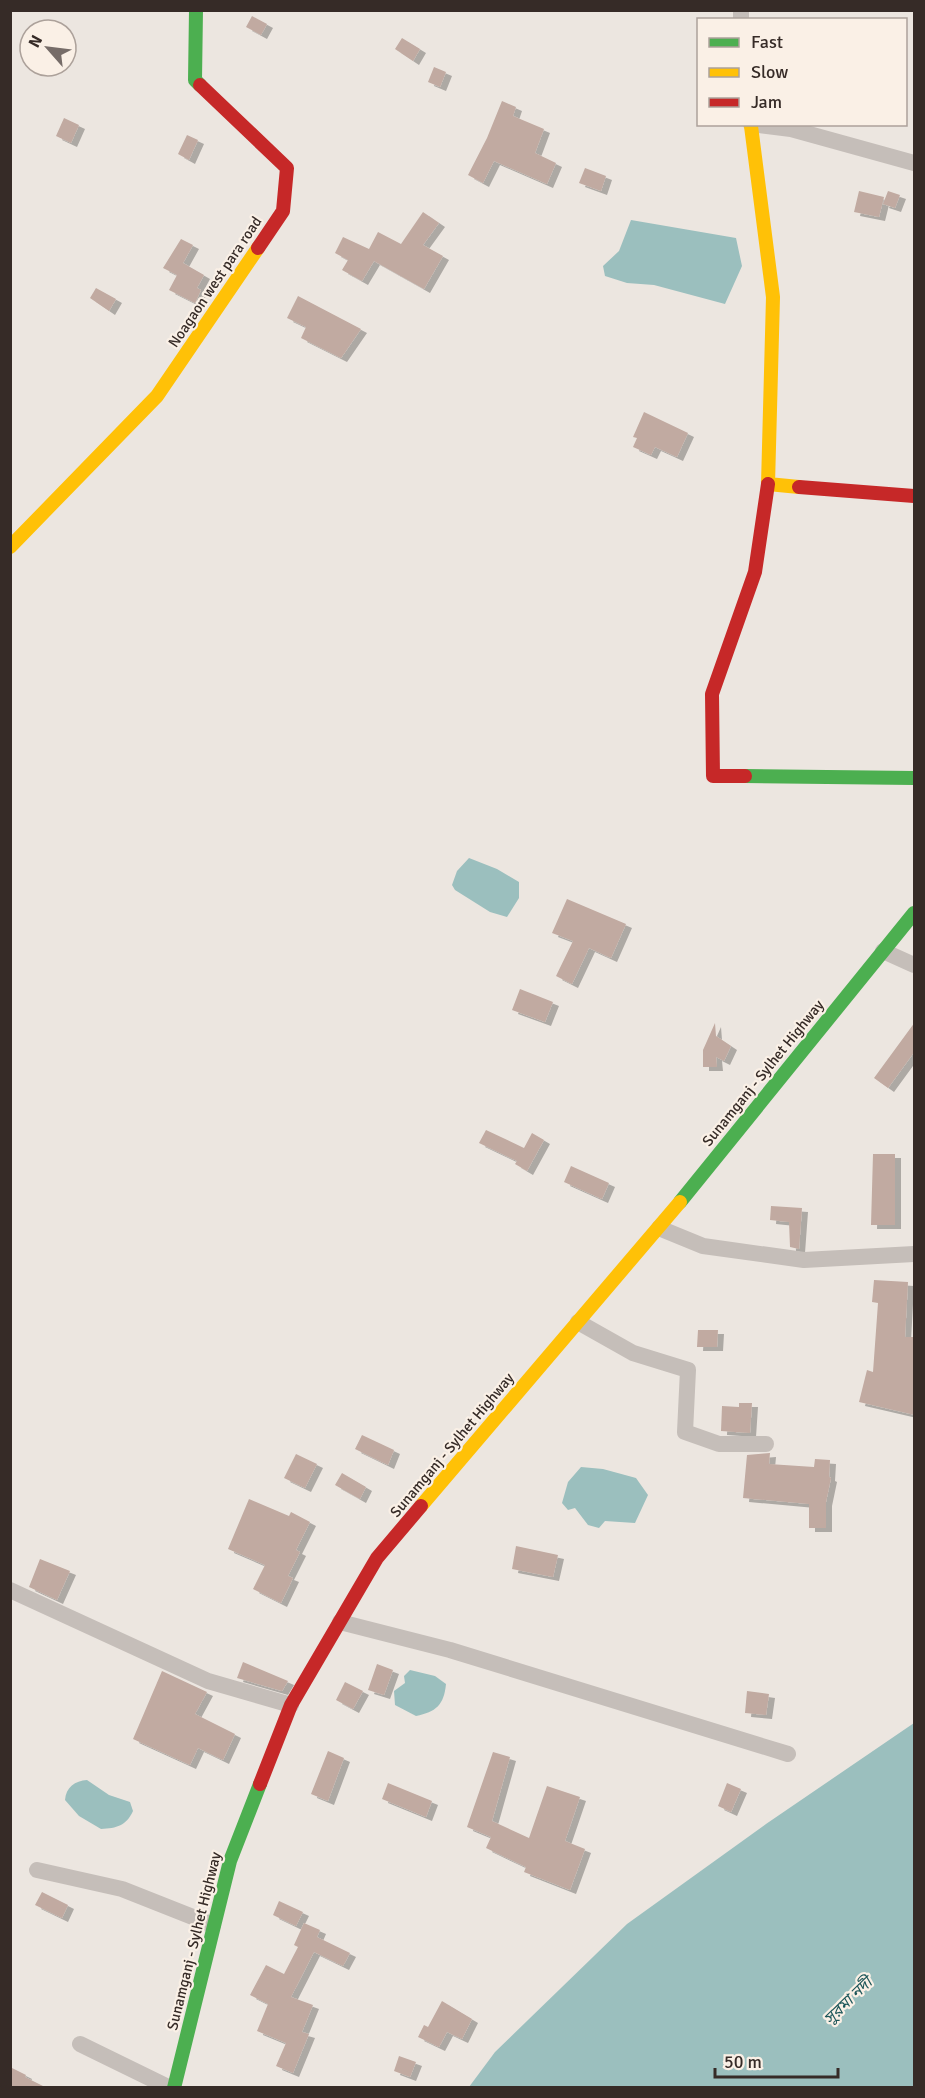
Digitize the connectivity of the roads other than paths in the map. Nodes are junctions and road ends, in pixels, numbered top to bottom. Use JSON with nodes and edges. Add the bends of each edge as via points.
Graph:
{"nodes":[{"id":1,"x":196,"y":10,"type":"edge"},
{"id":2,"x":751,"y":126,"type":"edge"},
{"id":3,"x":761,"y":126,"type":"edge"},
{"id":4,"x":915,"y":163,"type":"edge"},
{"id":5,"x":768,"y":484,"type":"junction"},
{"id":6,"x":915,"y":496,"type":"edge"},
{"id":7,"x":10,"y":547,"type":"edge"},
{"id":8,"x":915,"y":778,"type":"edge"},
{"id":9,"x":915,"y":913,"type":"edge"},
{"id":10,"x":884,"y":951,"type":"junction"},
{"id":11,"x":915,"y":965,"type":"edge"},
{"id":12,"x":659,"y":1228,"type":"junction"},
{"id":13,"x":915,"y":1254,"type":"edge"},
{"id":14,"x":578,"y":1322,"type":"junction"},
{"id":15,"x":766,"y":1444,"type":"dead end"},
{"id":16,"x":10,"y":1590,"type":"edge"},
{"id":17,"x":340,"y":1622,"type":"junction"},
{"id":18,"x":291,"y":1705,"type":"junction"},
{"id":19,"x":788,"y":1754,"type":"dead end"},
{"id":20,"x":37,"y":1870,"type":"dead end"},
{"id":21,"x":213,"y":1925,"type":"junction"},
{"id":22,"x":80,"y":2044,"type":"dead end"},
{"id":23,"x":172,"y":2088,"type":"edge"}],
"edges":[{"from":1,"to":7,"type":"street","name":"Noagaon west para road","via":[[195,80],[287,168],[284,211],[157,396]]},
{"from":2,"to":5,"type":"street","via":[[773,297]]},
{"from":3,"to":4,"type":"street","via":[[790,129]]},
{"from":5,"to":6,"type":"street"},
{"from":5,"to":8,"type":"street","via":[[754,572],[712,694],[713,776]]},
{"from":9,"to":10,"type":"street","name":"Sunamganj - Sylhet Highway"},
{"from":10,"to":11,"type":"street"},
{"from":10,"to":12,"type":"street","name":"Sunamganj - Sylhet Highway"},
{"from":12,"to":13,"type":"street","via":[[703,1246],[804,1260]]},
{"from":12,"to":14,"type":"street","name":"Sunamganj - Sylhet Highway"},
{"from":14,"to":15,"type":"street","via":[[633,1353],[688,1370],[685,1432],[718,1444]]},
{"from":14,"to":17,"type":"street","name":"Sunamganj - Sylhet Highway","via":[[377,1558]]},
{"from":16,"to":18,"type":"street","via":[[208,1681]]},
{"from":17,"to":18,"type":"street","name":"Sunamganj - Sylhet Highway"},
{"from":17,"to":19,"type":"street","via":[[472,1656]]},
{"from":18,"to":21,"type":"street","name":"Sunamganj - Sylhet Highway","via":[[230,1862]]},
{"from":20,"to":21,"type":"street","via":[[122,1889]]},
{"from":21,"to":23,"type":"street","name":"Sunamganj - Sylhet Highway"},
{"from":22,"to":23,"type":"street"}]}
